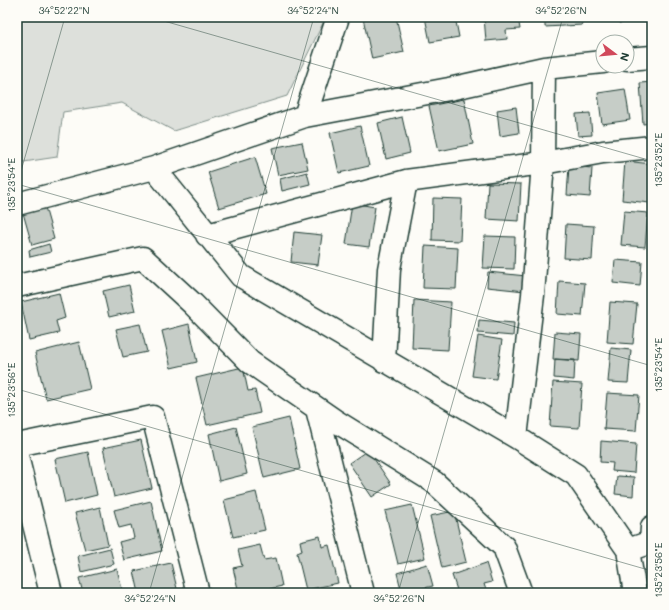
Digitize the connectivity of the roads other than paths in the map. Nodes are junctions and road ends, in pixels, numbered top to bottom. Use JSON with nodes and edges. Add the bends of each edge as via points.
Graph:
{"nodes":[{"id":1,"x":338,"y":17,"type":"edge"},
{"id":2,"x":652,"y":57,"type":"edge"},
{"id":3,"x":635,"y":58,"type":"edge"},
{"id":4,"x":595,"y":63,"type":"edge"},
{"id":5,"x":544,"y":68,"type":"junction"},
{"id":6,"x":305,"y":116,"type":"junction"},
{"id":7,"x":652,"y":147,"type":"edge"},
{"id":8,"x":543,"y":163,"type":"junction"},
{"id":9,"x":154,"y":168,"type":"junction"},
{"id":10,"x":406,"y":181,"type":"junction"},
{"id":11,"x":17,"y":204,"type":"edge"},
{"id":12,"x":207,"y":235,"type":"junction"},
{"id":13,"x":17,"y":286,"type":"edge"},
{"id":14,"x":384,"y":361,"type":"junction"},
{"id":15,"x":318,"y":409,"type":"junction"},
{"id":16,"x":516,"y":436,"type":"junction"},
{"id":17,"x":17,"y":445,"type":"edge"},
{"id":18,"x":17,"y":456,"type":"edge"},
{"id":19,"x":652,"y":537,"type":"edge"},
{"id":20,"x":628,"y":550,"type":"junction"},
{"id":21,"x":51,"y":593,"type":"edge"},
{"id":22,"x":198,"y":593,"type":"edge"},
{"id":23,"x":363,"y":593,"type":"edge"},
{"id":24,"x":521,"y":593,"type":"edge"},
{"id":25,"x":635,"y":593,"type":"edge"}],
"edges":[{"from":1,"to":6,"type":"street"},
{"from":2,"to":3,"type":"street"},
{"from":4,"to":5,"type":"street"},
{"from":5,"to":6,"type":"street","via":[[450,89]]},
{"from":5,"to":8,"type":"street"},
{"from":6,"to":9,"type":"street"},
{"from":7,"to":8,"type":"street","via":[[603,152]]},
{"from":8,"to":10,"type":"street"},
{"from":8,"to":16,"type":"street","via":[[533,295]]},
{"from":9,"to":11,"type":"street"},
{"from":9,"to":12,"type":"street"},
{"from":10,"to":12,"type":"street"},
{"from":10,"to":14,"type":"street","via":[[389,269]]},
{"from":12,"to":14,"type":"street","via":[[241,276]]},
{"from":13,"to":15,"type":"street","via":[[143,258],[250,362]]},
{"from":14,"to":16,"type":"street"},
{"from":15,"to":23,"type":"street"},
{"from":15,"to":24,"type":"street","via":[[434,482],[504,547]]},
{"from":16,"to":20,"type":"street","via":[[576,475]]},
{"from":17,"to":22,"type":"street","via":[[153,417]]},
{"from":18,"to":21,"type":"street"},
{"from":19,"to":20,"type":"street"},
{"from":20,"to":25,"type":"street"}]}
